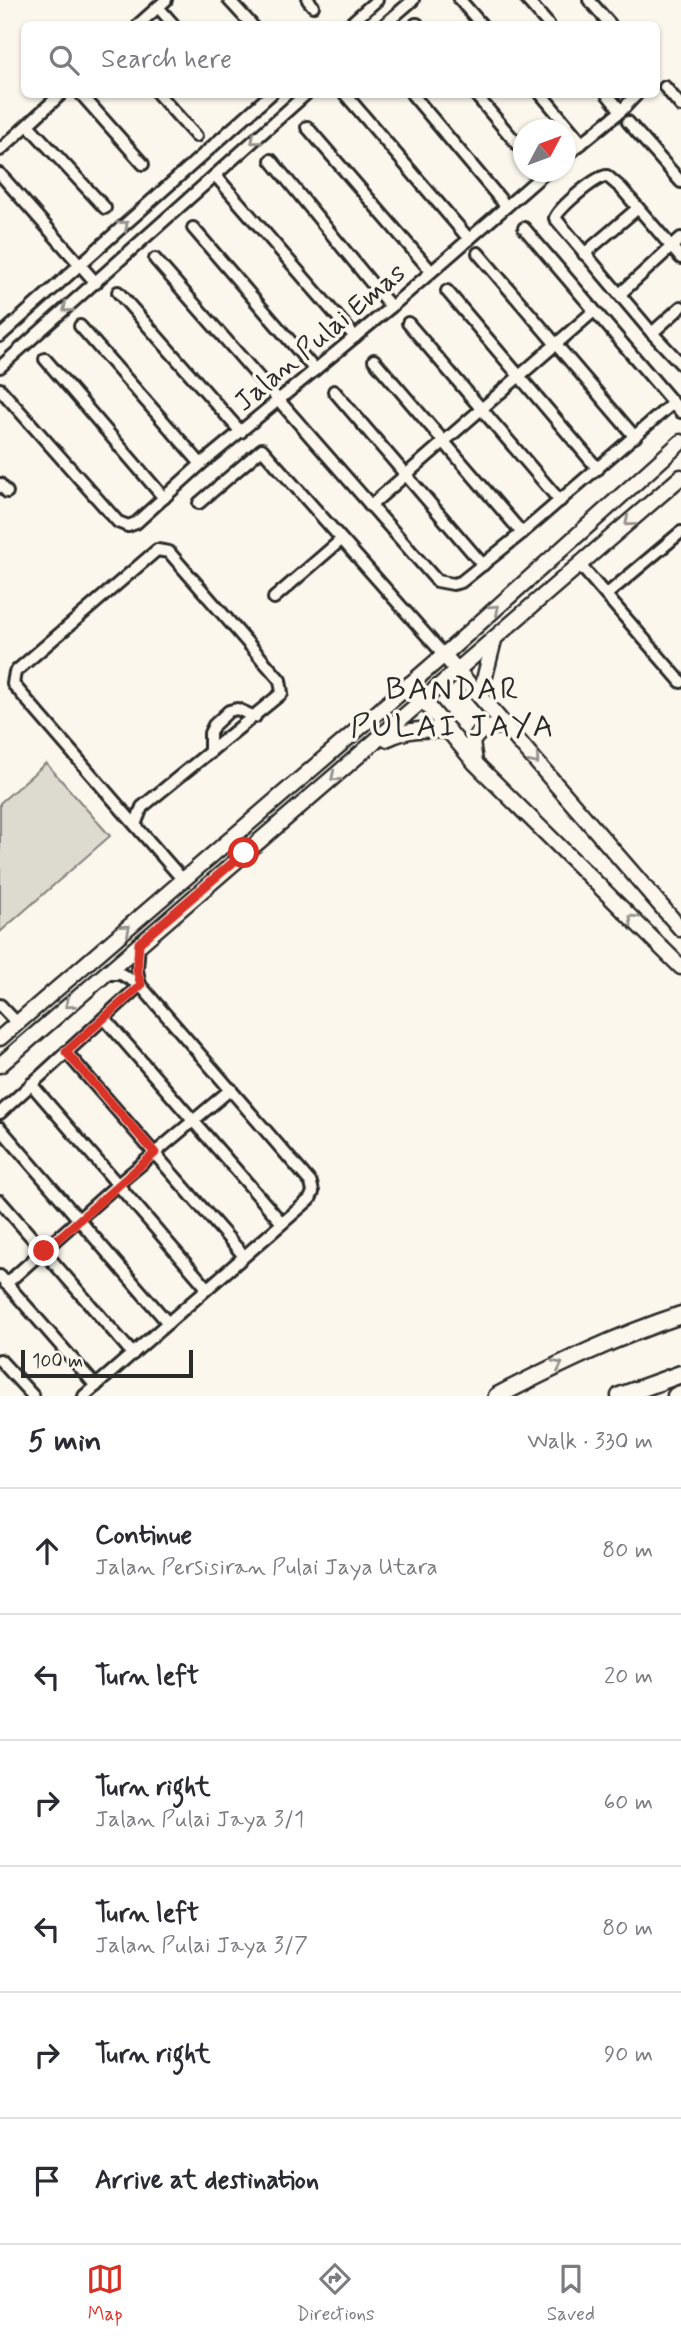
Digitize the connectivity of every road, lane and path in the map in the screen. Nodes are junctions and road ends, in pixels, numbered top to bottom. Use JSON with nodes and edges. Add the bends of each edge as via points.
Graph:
{"nodes":[{"id":1,"x":229,"y":0,"type":"edge"},
{"id":2,"x":377,"y":0,"type":"edge"},
{"id":3,"x":413,"y":0,"type":"edge"},
{"id":4,"x":460,"y":0,"type":"edge"},
{"id":5,"x":527,"y":0,"type":"edge"},
{"id":6,"x":589,"y":0,"type":"edge"},
{"id":7,"x":162,"y":4,"type":"edge"},
{"id":8,"x":142,"y":21,"type":"edge"},
{"id":9,"x":171,"y":21,"type":"edge"},
{"id":10,"x":248,"y":21,"type":"edge"},
{"id":11,"x":354,"y":21,"type":"edge"},
{"id":12,"x":388,"y":21,"type":"edge"},
{"id":13,"x":478,"y":21,"type":"edge"},
{"id":14,"x":545,"y":21,"type":"edge"},
{"id":15,"x":607,"y":21,"type":"edge"},
{"id":16,"x":665,"y":87,"type":"dead end"},
{"id":17,"x":57,"y":98,"type":"edge"},
{"id":18,"x":85,"y":98,"type":"edge"},
{"id":19,"x":162,"y":98,"type":"edge"},
{"id":20,"x":267,"y":98,"type":"edge"},
{"id":21,"x":301,"y":98,"type":"edge"},
{"id":22,"x":348,"y":98,"type":"edge"},
{"id":23,"x":415,"y":98,"type":"edge"},
{"id":24,"x":478,"y":98,"type":"edge"},
{"id":25,"x":544,"y":98,"type":"edge"},
{"id":26,"x":610,"y":98,"type":"edge"},
{"id":27,"x":633,"y":98,"type":"edge"},
{"id":28,"x":681,"y":106,"type":"edge"},
{"id":29,"x":621,"y":111,"type":"junction"},
{"id":30,"x":628,"y":122,"type":"dead end"},
{"id":31,"x":28,"y":125,"type":"junction"},
{"id":32,"x":307,"y":127,"type":"dead end"},
{"id":33,"x":196,"y":136,"type":"dead end"},
{"id":34,"x":513,"y":140,"type":"edge"},
{"id":35,"x":582,"y":143,"type":"junction"},
{"id":36,"x":576,"y":148,"type":"edge"},
{"id":37,"x":0,"y":150,"type":"edge"},
{"id":38,"x":271,"y":160,"type":"dead end"},
{"id":39,"x":143,"y":164,"type":"dead end"},
{"id":40,"x":0,"y":174,"type":"edge"},
{"id":41,"x":215,"y":174,"type":"junction"},
{"id":42,"x":532,"y":182,"type":"edge"},
{"id":43,"x":681,"y":182,"type":"edge"},
{"id":44,"x":506,"y":206,"type":"junction"},
{"id":45,"x":105,"y":208,"type":"dead end"},
{"id":46,"x":638,"y":208,"type":"junction"},
{"id":47,"x":193,"y":228,"type":"dead end"},
{"id":48,"x":524,"y":228,"type":"dead end"},
{"id":49,"x":681,"y":238,"type":"edge"},
{"id":50,"x":469,"y":239,"type":"junction"},
{"id":51,"x":671,"y":247,"type":"junction"},
{"id":52,"x":478,"y":253,"type":"dead end"},
{"id":53,"x":584,"y":254,"type":"junction"},
{"id":54,"x":681,"y":258,"type":"edge"},
{"id":55,"x":155,"y":259,"type":"dead end"},
{"id":56,"x":80,"y":264,"type":"junction"},
{"id":57,"x":431,"y":271,"type":"junction"},
{"id":58,"x":96,"y":283,"type":"junction"},
{"id":59,"x":447,"y":291,"type":"dead end"},
{"id":60,"x":118,"y":292,"type":"dead end"},
{"id":61,"x":620,"y":294,"type":"junction"},
{"id":62,"x":391,"y":307,"type":"junction"},
{"id":63,"x":681,"y":307,"type":"edge"},
{"id":64,"x":594,"y":311,"type":"junction"},
{"id":65,"x":408,"y":323,"type":"dead end"},
{"id":66,"x":80,"y":326,"type":"dead end"},
{"id":67,"x":652,"y":333,"type":"junction"},
{"id":68,"x":0,"y":336,"type":"edge"},
{"id":69,"x":355,"y":337,"type":"junction"},
{"id":70,"x":556,"y":344,"type":"junction"},
{"id":71,"x":45,"y":359,"type":"dead end"},
{"id":72,"x":374,"y":360,"type":"dead end"},
{"id":73,"x":681,"y":363,"type":"edge"},
{"id":74,"x":0,"y":368,"type":"edge"},
{"id":75,"x":315,"y":370,"type":"junction"},
{"id":76,"x":519,"y":378,"type":"junction"},
{"id":77,"x":0,"y":389,"type":"edge"},
{"id":78,"x":334,"y":391,"type":"dead end"},
{"id":79,"x":279,"y":401,"type":"junction"},
{"id":80,"x":673,"y":403,"type":"junction"},
{"id":81,"x":482,"y":410,"type":"junction"},
{"id":82,"x":681,"y":412,"type":"edge"},
{"id":83,"x":241,"y":432,"type":"junction"},
{"id":84,"x":635,"y":437,"type":"junction"},
{"id":85,"x":681,"y":442,"type":"edge"},
{"id":86,"x":445,"y":443,"type":"junction"},
{"id":87,"x":201,"y":464,"type":"junction"},
{"id":88,"x":598,"y":469,"type":"junction"},
{"id":89,"x":406,"y":475,"type":"junction"},
{"id":90,"x":681,"y":477,"type":"edge"},
{"id":91,"x":164,"y":498,"type":"junction"},
{"id":92,"x":560,"y":501,"type":"junction"},
{"id":93,"x":199,"y":503,"type":"dead end"},
{"id":94,"x":370,"y":506,"type":"junction"},
{"id":95,"x":681,"y":532,"type":"edge"},
{"id":96,"x":522,"y":533,"type":"junction"},
{"id":97,"x":341,"y":540,"type":"junction"},
{"id":98,"x":579,"y":564,"type":"junction"},
{"id":99,"x":483,"y":565,"type":"junction"},
{"id":100,"x":606,"y":595,"type":"junction"},
{"id":101,"x":274,"y":598,"type":"dead end"},
{"id":102,"x":494,"y":640,"type":"junction"},
{"id":103,"x":444,"y":655,"type":"junction"},
{"id":104,"x":458,"y":671,"type":"junction"},
{"id":105,"x":681,"y":682,"type":"edge"},
{"id":106,"x":410,"y":684,"type":"junction"},
{"id":107,"x":480,"y":696,"type":"junction"},
{"id":108,"x":424,"y":700,"type":"junction"},
{"id":109,"x":255,"y":717,"type":"junction"},
{"id":110,"x":506,"y":726,"type":"junction"},
{"id":111,"x":449,"y":731,"type":"junction"},
{"id":112,"x":371,"y":746,"type":"junction"},
{"id":113,"x":210,"y":753,"type":"junction"},
{"id":114,"x":475,"y":763,"type":"junction"},
{"id":115,"x":135,"y":825,"type":"junction"},
{"id":116,"x":183,"y":880,"type":"junction"},
{"id":117,"x":681,"y":929,"type":"edge"},
{"id":118,"x":139,"y":943,"type":"junction"},
{"id":119,"x":681,"y":967,"type":"edge"},
{"id":120,"x":102,"y":975,"type":"junction"},
{"id":121,"x":141,"y":985,"type":"junction"},
{"id":122,"x":0,"y":1005,"type":"edge"},
{"id":123,"x":104,"y":1018,"type":"junction"},
{"id":124,"x":17,"y":1023,"type":"junction"},
{"id":125,"x":0,"y":1038,"type":"edge"},
{"id":126,"x":66,"y":1052,"type":"junction"},
{"id":127,"x":0,"y":1065,"type":"edge"},
{"id":128,"x":31,"y":1084,"type":"junction"},
{"id":129,"x":231,"y":1089,"type":"junction"},
{"id":130,"x":0,"y":1113,"type":"edge"},
{"id":131,"x":194,"y":1120,"type":"junction"},
{"id":132,"x":0,"y":1128,"type":"edge"},
{"id":133,"x":155,"y":1153,"type":"junction"},
{"id":134,"x":118,"y":1184,"type":"junction"},
{"id":135,"x":0,"y":1200,"type":"edge"},
{"id":136,"x":79,"y":1220,"type":"junction"},
{"id":137,"x":282,"y":1223,"type":"junction"},
{"id":138,"x":44,"y":1251,"type":"junction"},
{"id":139,"x":244,"y":1255,"type":"junction"},
{"id":140,"x":3,"y":1280,"type":"edge"},
{"id":141,"x":207,"y":1288,"type":"junction"},
{"id":142,"x":681,"y":1315,"type":"edge"},
{"id":143,"x":168,"y":1323,"type":"junction"},
{"id":144,"x":133,"y":1353,"type":"junction"},
{"id":145,"x":0,"y":1360,"type":"edge"},
{"id":146,"x":681,"y":1374,"type":"edge"},
{"id":147,"x":96,"y":1386,"type":"junction"},
{"id":148,"x":681,"y":1394,"type":"edge"},
{"id":149,"x":33,"y":1396,"type":"edge"},
{"id":150,"x":85,"y":1396,"type":"edge"},
{"id":151,"x":497,"y":1396,"type":"edge"},
{"id":152,"x":620,"y":1396,"type":"edge"},
{"id":153,"x":676,"y":1396,"type":"edge"}],
"edges":[{"from":1,"to":10,"type":"street"},
{"from":2,"to":11,"type":"street"},
{"from":3,"to":12,"type":"street"},
{"from":4,"to":13,"type":"street"},
{"from":5,"to":14,"type":"street"},
{"from":6,"to":15,"type":"street"},
{"from":7,"to":8,"type":"street"},
{"from":7,"to":9,"type":"street"},
{"from":16,"to":28,"type":"street"},
{"from":17,"to":31,"type":"street"},
{"from":18,"to":39,"type":"street"},
{"from":19,"to":33,"type":"street"},
{"from":56,"to":20,"type":"street","one_way":true},
{"from":21,"to":41,"type":"street","one_way":true},
{"from":22,"to":50,"type":"street"},
{"from":23,"to":44,"type":"street"},
{"from":24,"to":34,"type":"street"},
{"from":25,"to":35,"type":"street"},
{"from":26,"to":29,"type":"street"},
{"from":27,"to":29,"type":"street"},
{"from":29,"to":35,"type":"street"},
{"from":30,"to":43,"type":"street"},
{"from":31,"to":37,"type":"street"},
{"from":31,"to":45,"type":"street"},
{"from":32,"to":57,"type":"street"},
{"from":35,"to":36,"type":"street"},
{"from":38,"to":62,"type":"street"},
{"from":40,"to":56,"type":"street"},
{"from":41,"to":58,"type":"street"},
{"from":41,"to":69,"type":"street"},
{"from":42,"to":44,"type":"street","name":"Jalan Pulai Emas"},
{"from":44,"to":50,"type":"street","name":"Jalan Pulai Emas"},
{"from":46,"to":51,"type":"street"},
{"from":46,"to":53,"type":"street"},
{"from":46,"to":53,"type":"street","via":[[614,179],[597,178],[555,218]]},
{"from":47,"to":75,"type":"street"},
{"from":48,"to":64,"type":"street"},
{"from":49,"to":51,"type":"street"},
{"from":50,"to":57,"type":"street","name":"Jalan Pulai Emas"},
{"from":51,"to":54,"type":"street"},
{"from":51,"to":61,"type":"street"},
{"from":52,"to":70,"type":"street"},
{"from":53,"to":61,"type":"street"},
{"from":55,"to":79,"type":"street"},
{"from":56,"to":58,"type":"street"},
{"from":56,"to":68,"type":"street"},
{"from":57,"to":62,"type":"street","name":"Jalan Pulai Emas"},
{"from":58,"to":74,"type":"street","one_way":true},
{"from":59,"to":76,"type":"street","name":"Jalan Pulai Emas"},
{"from":60,"to":83,"type":"street"},
{"from":61,"to":67,"type":"street"},
{"from":62,"to":69,"type":"street","name":"Jalan Pulai Emas"},
{"from":63,"to":67,"type":"street"},
{"from":64,"to":70,"type":"street"},
{"from":64,"to":80,"type":"street"},
{"from":65,"to":81,"type":"street"},
{"from":66,"to":87,"type":"street"},
{"from":67,"to":73,"type":"street"},
{"from":69,"to":75,"type":"street","name":"Jalan Pulai Emas"},
{"from":70,"to":76,"type":"street"},
{"from":70,"to":84,"type":"street"},
{"from":71,"to":91,"type":"street"},
{"from":72,"to":86,"type":"street","name":"Jalan Pulai Emas"},
{"from":75,"to":79,"type":"street","name":"Jalan Pulai Emas"},
{"from":76,"to":81,"type":"street"},
{"from":76,"to":88,"type":"street","name":"Jalan Pulai Emas"},
{"from":77,"to":91,"type":"street","name":"Jalan Pulai Emas","via":[[118,522],[136,523]]},
{"from":78,"to":89,"type":"street"},
{"from":79,"to":83,"type":"street","name":"Jalan Pulai Emas"},
{"from":79,"to":94,"type":"street"},
{"from":80,"to":82,"type":"street"},
{"from":80,"to":84,"type":"street"},
{"from":81,"to":86,"type":"street"},
{"from":81,"to":92,"type":"street"},
{"from":83,"to":87,"type":"street","name":"Jalan Pulai Emas"},
{"from":84,"to":88,"type":"street"},
{"from":103,"to":85,"type":"main road","one_way":true},
{"from":86,"to":89,"type":"street"},
{"from":86,"to":96,"type":"street","name":"Jalan Pulai Emas"},
{"from":87,"to":91,"type":"street","name":"Jalan Pulai Emas"},
{"from":88,"to":92,"type":"street"},
{"from":89,"to":94,"type":"street"},
{"from":89,"to":99,"type":"street"},
{"from":90,"to":98,"type":"main road","one_way":true},
{"from":92,"to":96,"type":"street"},
{"from":93,"to":97,"type":"street","via":[[262,449]]},
{"from":94,"to":99,"type":"street","via":[[437,581],[461,582]]},
{"from":95,"to":100,"type":"street"},
{"from":96,"to":99,"type":"street"},
{"from":97,"to":101,"type":"street"},
{"from":97,"to":103,"type":"street"},
{"from":98,"to":100,"type":"street"},
{"from":98,"to":102,"type":"main road"},
{"from":100,"to":105,"type":"street"},
{"from":102,"to":104,"type":"main road"},
{"from":102,"to":107,"type":"main road"},
{"from":103,"to":104,"type":"main road"},
{"from":103,"to":106,"type":"main road"},
{"from":104,"to":107,"type":"main road"},
{"from":104,"to":108,"type":"main road"},
{"from":106,"to":108,"type":"main road"},
{"from":106,"to":116,"type":"main road"},
{"from":107,"to":110,"type":"main road"},
{"from":108,"to":111,"type":"main road"},
{"from":108,"to":112,"type":"main road"},
{"from":109,"to":113,"type":"street"},
{"from":109,"to":113,"type":"street","via":[[237,709],[229,711],[210,733]]},
{"from":109,"to":115,"type":"street","via":[[282,693],[280,680],[169,552],[158,550],[15,672],[13,684]]},
{"from":110,"to":114,"type":"main road","via":[[479,731],[472,742]]},
{"from":110,"to":117,"type":"main road","one_way":true},
{"from":111,"to":112,"type":"main road","via":[[418,728]]},
{"from":111,"to":114,"type":"main road"},
{"from":112,"to":118,"type":"main road","one_way":true},
{"from":113,"to":115,"type":"street","via":[[142,807]]},
{"from":119,"to":114,"type":"main road","one_way":true},
{"from":115,"to":116,"type":"street"},
{"from":124,"to":116,"type":"main road","one_way":true},
{"from":118,"to":120,"type":"main road"},
{"from":118,"to":121,"type":"street"},
{"from":120,"to":121,"type":"street","via":[[121,974]]},
{"from":120,"to":127,"type":"main road","one_way":true},
{"from":121,"to":123,"type":"street"},
{"from":121,"to":129,"type":"street"},
{"from":122,"to":124,"type":"street"},
{"from":123,"to":126,"type":"street"},
{"from":123,"to":131,"type":"street"},
{"from":124,"to":125,"type":"main road"},
{"from":126,"to":128,"type":"street"},
{"from":126,"to":133,"type":"street"},
{"from":128,"to":130,"type":"street"},
{"from":128,"to":134,"type":"street"},
{"from":129,"to":131,"type":"street"},
{"from":129,"to":137,"type":"street","via":[[311,1183],[310,1199]]},
{"from":131,"to":133,"type":"street"},
{"from":131,"to":137,"type":"street"},
{"from":132,"to":136,"type":"street"},
{"from":133,"to":134,"type":"street"},
{"from":133,"to":139,"type":"street"},
{"from":134,"to":136,"type":"street"},
{"from":134,"to":141,"type":"street"},
{"from":135,"to":138,"type":"street"},
{"from":136,"to":138,"type":"street"},
{"from":136,"to":143,"type":"street"},
{"from":137,"to":139,"type":"street"},
{"from":138,"to":140,"type":"street"},
{"from":138,"to":144,"type":"street"},
{"from":139,"to":141,"type":"street"},
{"from":140,"to":147,"type":"street"},
{"from":141,"to":143,"type":"street"},
{"from":151,"to":142,"type":"highway","one_way":true,"via":[[562,1362]]},
{"from":143,"to":144,"type":"street"},
{"from":144,"to":147,"type":"street"},
{"from":145,"to":149,"type":"street"},
{"from":146,"to":152,"type":"highway"},
{"from":147,"to":150,"type":"street"},
{"from":148,"to":153,"type":"highway"}]}
